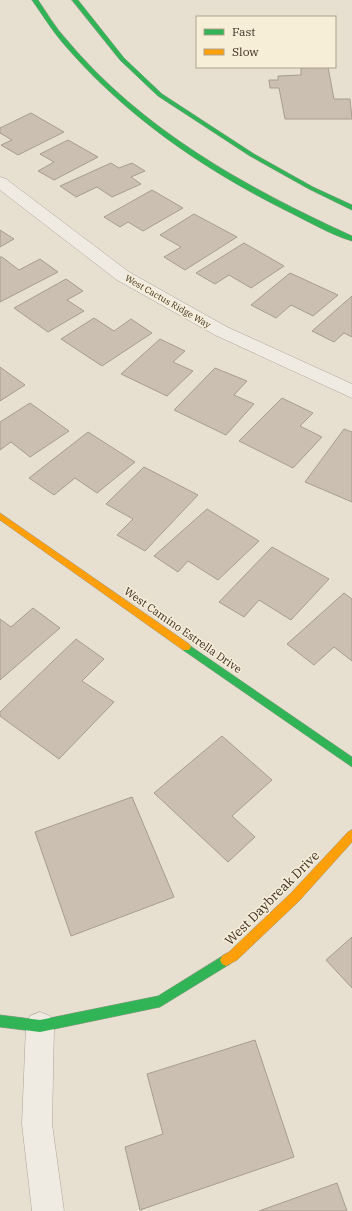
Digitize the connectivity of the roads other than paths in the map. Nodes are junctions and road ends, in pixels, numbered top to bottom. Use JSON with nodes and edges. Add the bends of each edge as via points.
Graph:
{"nodes":[{"id":1,"x":35,"y":0,"type":"edge"},
{"id":2,"x":75,"y":0,"type":"edge"},
{"id":3,"x":154,"y":90,"type":"junction"},
{"id":4,"x":124,"y":101,"type":"junction"},
{"id":5,"x":0,"y":182,"type":"edge"},
{"id":6,"x":352,"y":208,"type":"edge"},
{"id":7,"x":352,"y":239,"type":"edge"},
{"id":8,"x":352,"y":392,"type":"edge"},
{"id":9,"x":0,"y":516,"type":"edge"},
{"id":10,"x":352,"y":763,"type":"edge"},
{"id":11,"x":352,"y":835,"type":"edge"},
{"id":12,"x":0,"y":1021,"type":"edge"},
{"id":13,"x":40,"y":1026,"type":"junction"},
{"id":14,"x":48,"y":1211,"type":"edge"}],
"edges":[{"from":1,"to":4,"type":"street","via":[[60,37],[88,68]]},
{"from":2,"to":3,"type":"street","via":[[114,52]]},
{"from":3,"to":4,"type":"street"},
{"from":3,"to":6,"type":"street","via":[[221,137],[314,190]]},
{"from":4,"to":7,"type":"street","via":[[219,171],[287,209]]},
{"from":5,"to":8,"type":"street","name":"West Cactus Ridge Way","via":[[123,276],[221,331]]},
{"from":9,"to":10,"type":"street","name":"West Camino Estrella Drive"},
{"from":11,"to":13,"type":"street","name":"West Daybreak Drive","via":[[295,897],[233,956],[160,1001]]},
{"from":12,"to":13,"type":"street","name":"West Daybreak Drive"},
{"from":13,"to":14,"type":"street","via":[[37,1124]]}]}
